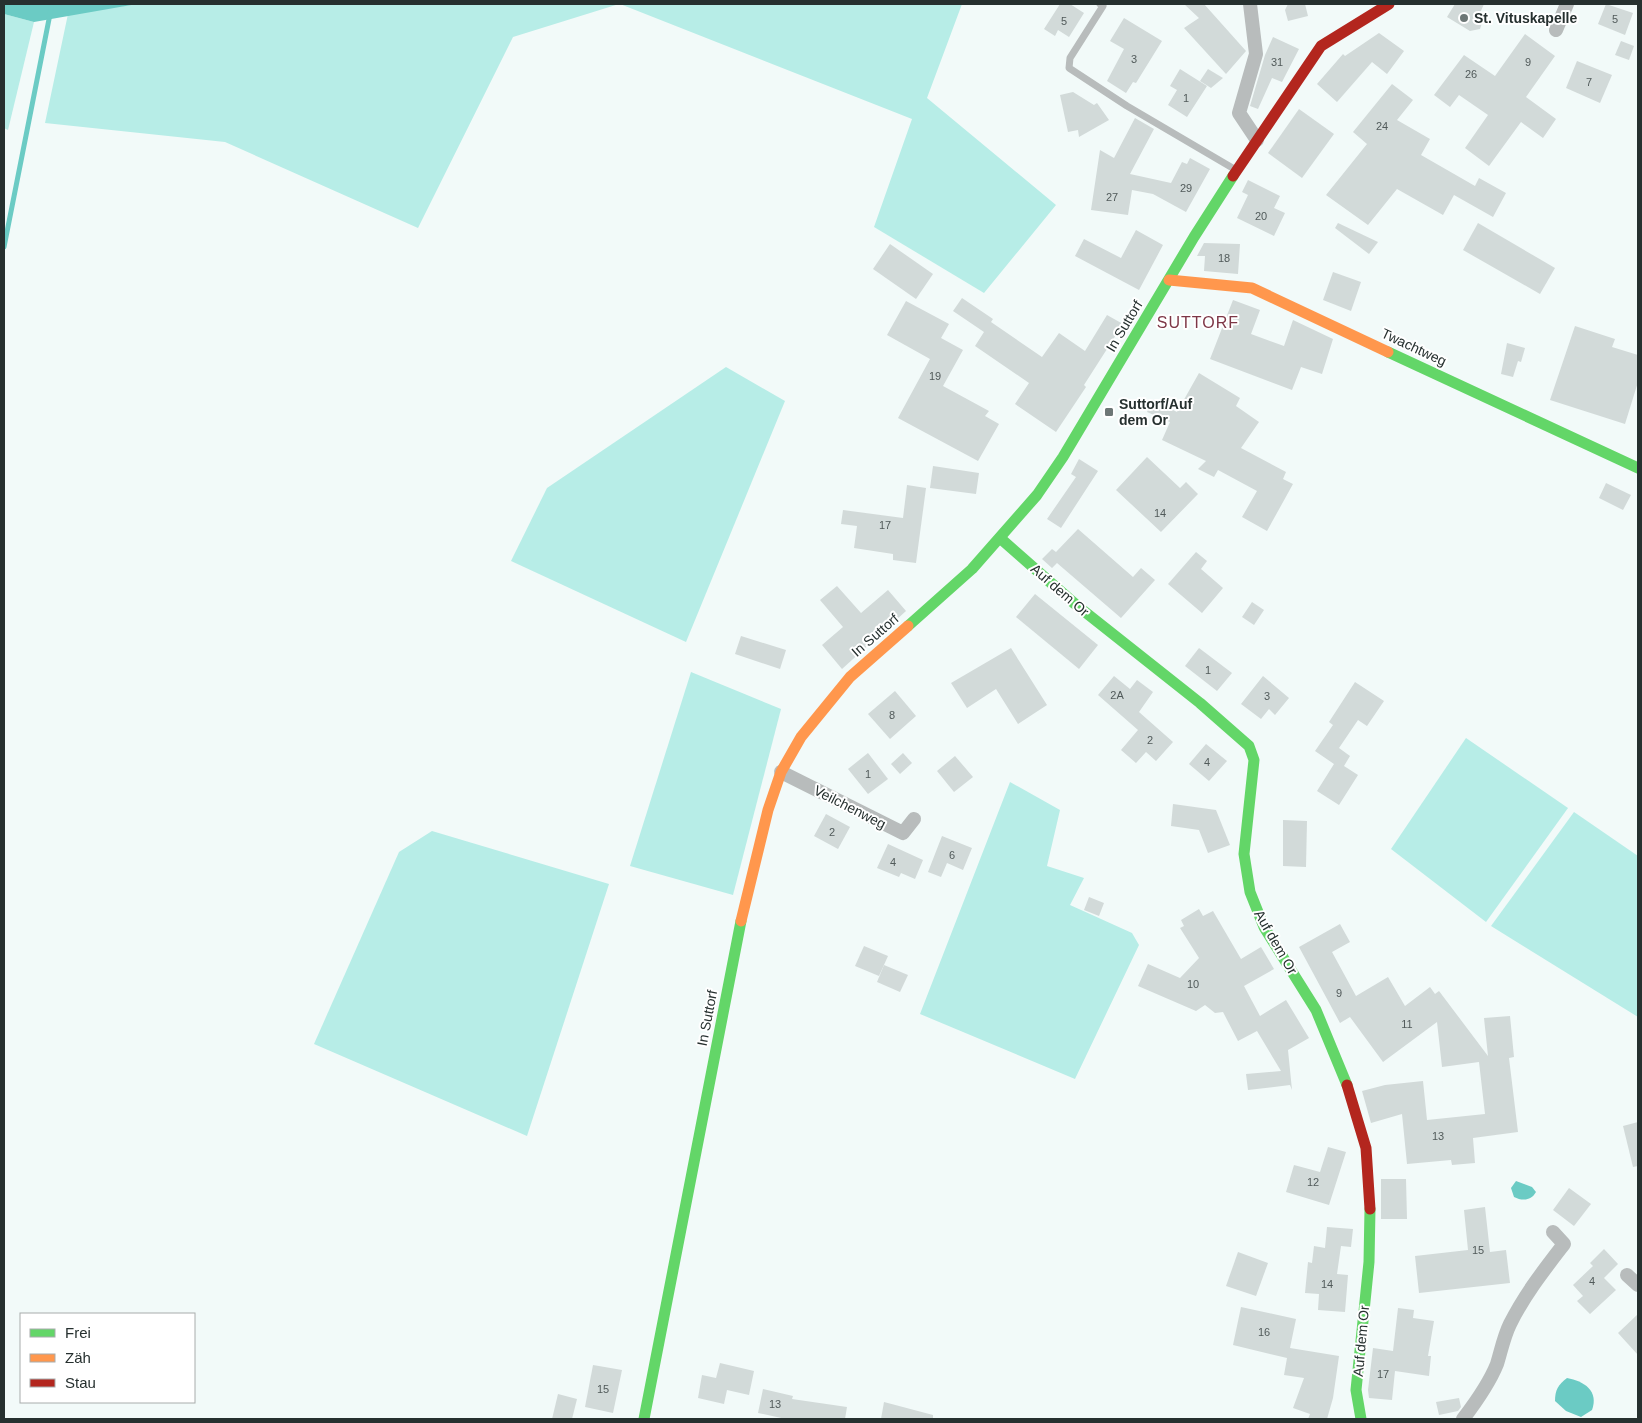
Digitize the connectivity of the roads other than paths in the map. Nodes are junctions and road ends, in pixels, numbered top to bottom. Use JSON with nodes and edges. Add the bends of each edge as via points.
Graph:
{"nodes":[{"id":1,"x":1100,"y":4,"type":"edge"},
{"id":2,"x":1250,"y":4,"type":"edge"},
{"id":3,"x":1388,"y":4,"type":"edge"},
{"id":4,"x":1567,"y":4,"type":"edge"},
{"id":5,"x":1556,"y":30,"type":"dead end"},
{"id":6,"x":1257,"y":140,"type":"junction"},
{"id":7,"x":1237,"y":170,"type":"junction"},
{"id":8,"x":1169,"y":280,"type":"junction"},
{"id":9,"x":1638,"y":468,"type":"edge"},
{"id":10,"x":1000,"y":538,"type":"junction"},
{"id":11,"x":781,"y":772,"type":"junction"},
{"id":12,"x":914,"y":819,"type":"dead end"},
{"id":13,"x":1553,"y":1232,"type":"dead end"},
{"id":14,"x":1627,"y":1275,"type":"dead end"},
{"id":15,"x":1638,"y":1285,"type":"edge"},
{"id":16,"x":644,"y":1419,"type":"edge"},
{"id":17,"x":1361,"y":1419,"type":"edge"},
{"id":18,"x":1463,"y":1419,"type":"edge"}],
"edges":[{"from":1,"to":7,"type":"lane","via":[[1103,6],[1070,58],[1069,68]]},
{"from":2,"to":6,"type":"street","via":[[1256,54],[1239,112]]},
{"from":3,"to":6,"type":"main road","name":"In Suttorf","via":[[1322,46]]},
{"from":4,"to":5,"type":"street"},
{"from":6,"to":7,"type":"main road","name":"In Suttorf"},
{"from":7,"to":8,"type":"main road","name":"In Suttorf"},
{"from":8,"to":9,"type":"main road","name":"Twachtweg","via":[[1252,288]]},
{"from":8,"to":10,"type":"main road","name":"In Suttorf","via":[[1063,457],[1037,495]]},
{"from":10,"to":11,"type":"main road","name":"In Suttorf","via":[[972,569],[850,677],[801,737]]},
{"from":10,"to":17,"type":"main road","name":"Auf dem Or","via":[[1074,604],[1250,746],[1254,760],[1244,854],[1250,892],[1264,927],[1316,1010],[1349,1089],[1366,1148],[1370,1188],[1369,1262],[1356,1390]]},
{"from":11,"to":12,"type":"street","name":"Veilchenweg","via":[[902,834]]},
{"from":11,"to":16,"type":"main road","name":"In Suttorf","via":[[768,810],[744,908]]},
{"from":13,"to":18,"type":"street","via":[[1564,1244],[1520,1304],[1496,1366],[1479,1399]]},
{"from":14,"to":15,"type":"street"}]}
